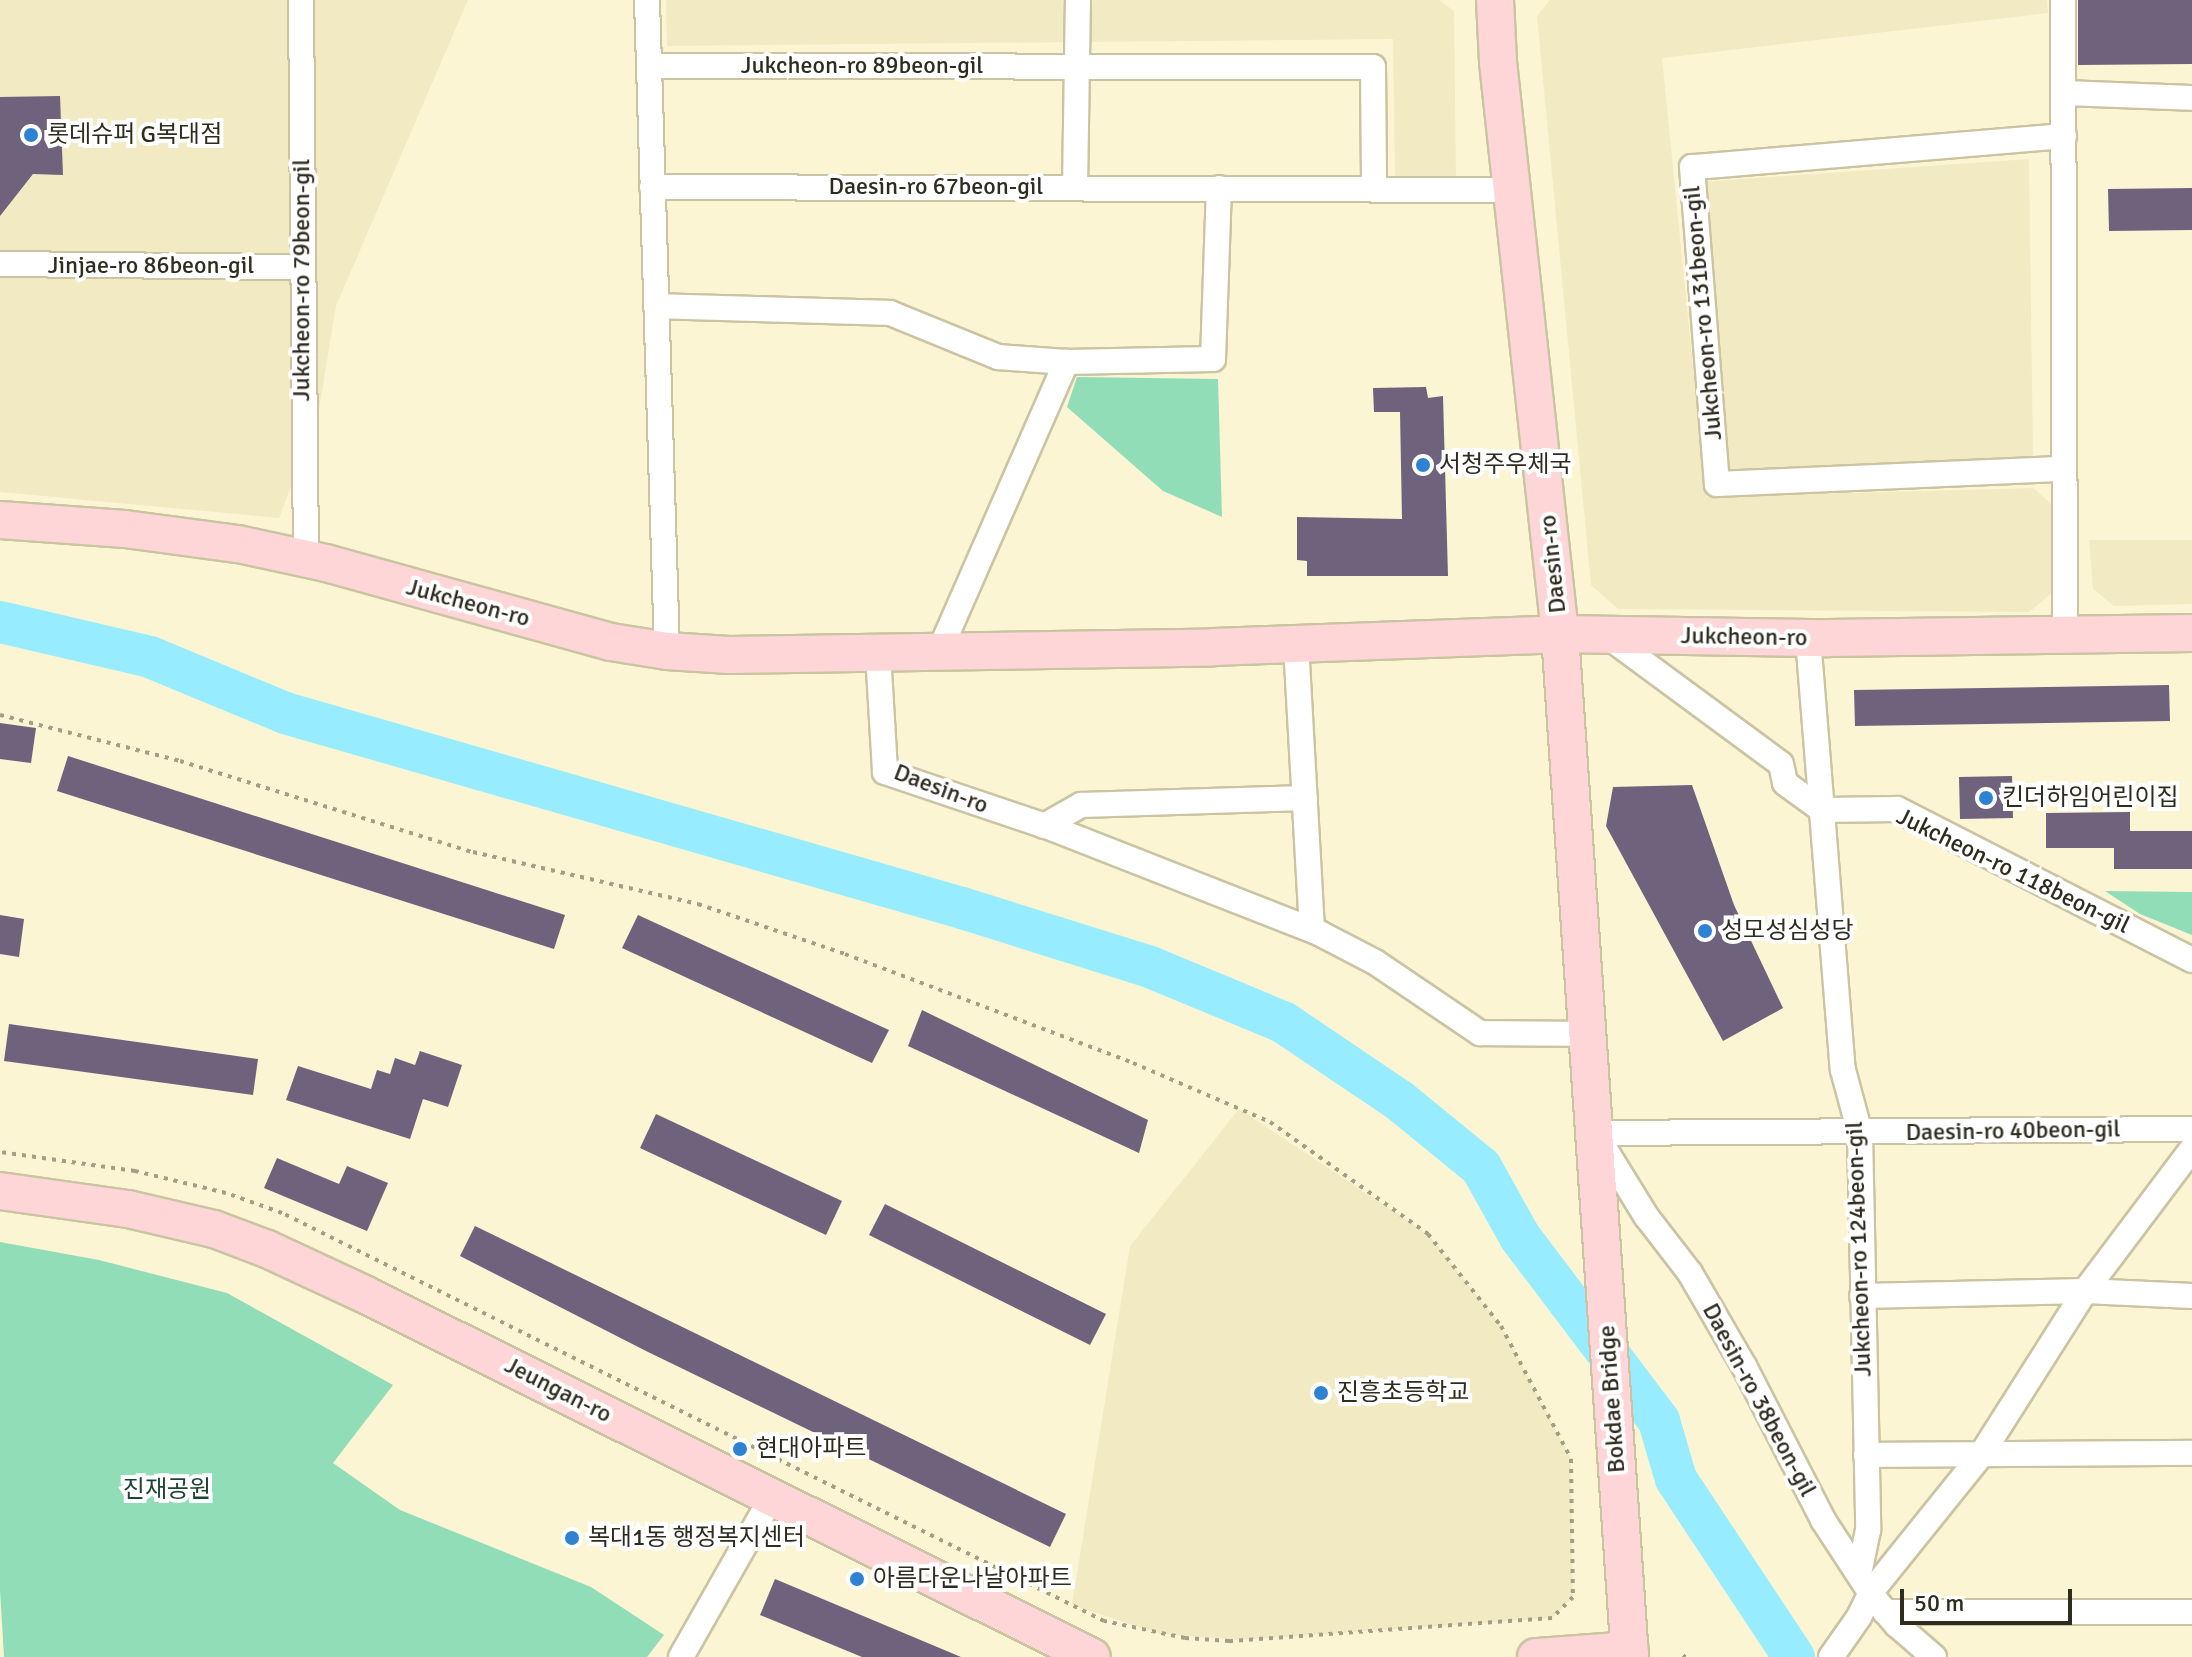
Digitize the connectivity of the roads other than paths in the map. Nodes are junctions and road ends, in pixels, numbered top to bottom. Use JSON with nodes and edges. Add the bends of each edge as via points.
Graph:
{"nodes":[{"id":1,"x":301,"y":0,"type":"edge"},
{"id":2,"x":647,"y":0,"type":"edge"},
{"id":3,"x":1078,"y":0,"type":"edge"},
{"id":4,"x":1495,"y":0,"type":"edge"},
{"id":5,"x":2063,"y":0,"type":"edge"},
{"id":6,"x":649,"y":66,"type":"junction"},
{"id":7,"x":1076,"y":66,"type":"junction"},
{"id":8,"x":2064,"y":93,"type":"junction"},
{"id":9,"x":2192,"y":98,"type":"edge"},
{"id":10,"x":2064,"y":136,"type":"junction"},
{"id":11,"x":652,"y":187,"type":"junction"},
{"id":12,"x":1075,"y":188,"type":"junction"},
{"id":13,"x":1219,"y":188,"type":"junction"},
{"id":14,"x":1374,"y":188,"type":"junction"},
{"id":15,"x":1512,"y":190,"type":"junction"},
{"id":16,"x":0,"y":264,"type":"edge"},
{"id":17,"x":301,"y":267,"type":"junction"},
{"id":18,"x":656,"y":306,"type":"junction"},
{"id":19,"x":1066,"y":362,"type":"junction"},
{"id":20,"x":2064,"y":469,"type":"junction"},
{"id":21,"x":0,"y":520,"type":"edge"},
{"id":22,"x":306,"y":559,"type":"junction"},
{"id":23,"x":2192,"y":633,"type":"edge"},
{"id":24,"x":1560,"y":634,"type":"junction"},
{"id":25,"x":1606,"y":635,"type":"junction"},
{"id":26,"x":2065,"y":635,"type":"junction"},
{"id":27,"x":1808,"y":638,"type":"junction"},
{"id":28,"x":1296,"y":644,"type":"junction"},
{"id":29,"x":667,"y":651,"type":"junction"},
{"id":30,"x":939,"y":652,"type":"junction"},
{"id":31,"x":878,"y":653,"type":"junction"},
{"id":32,"x":1305,"y":798,"type":"junction"},
{"id":33,"x":1822,"y":810,"type":"junction"},
{"id":34,"x":1044,"y":826,"type":"junction"},
{"id":35,"x":1312,"y":930,"type":"junction"},
{"id":36,"x":2192,"y":960,"type":"edge"},
{"id":37,"x":1588,"y":1034,"type":"junction"},
{"id":38,"x":2192,"y":1129,"type":"edge"},
{"id":39,"x":1860,"y":1133,"type":"junction"},
{"id":40,"x":1595,"y":1140,"type":"junction"},
{"id":41,"x":2192,"y":1149,"type":"edge"},
{"id":42,"x":0,"y":1191,"type":"edge"},
{"id":43,"x":2085,"y":1291,"type":"junction"},
{"id":44,"x":1862,"y":1296,"type":"junction"},
{"id":45,"x":2192,"y":1296,"type":"edge"},
{"id":46,"x":2192,"y":1453,"type":"edge"},
{"id":47,"x":1866,"y":1455,"type":"junction"},
{"id":48,"x":1981,"y":1455,"type":"junction"},
{"id":49,"x":772,"y":1497,"type":"junction"},
{"id":50,"x":1872,"y":1593,"type":"junction"},
{"id":51,"x":2192,"y":1612,"type":"edge"},
{"id":52,"x":1630,"y":1654,"type":"edge"},
{"id":53,"x":681,"y":1657,"type":"edge"},
{"id":54,"x":1092,"y":1657,"type":"edge"},
{"id":55,"x":1536,"y":1657,"type":"edge"},
{"id":56,"x":1831,"y":1657,"type":"edge"},
{"id":57,"x":1934,"y":1657,"type":"edge"}],
"edges":[{"from":1,"to":17,"type":"street","name":"Jukcheon-ro 79beon-gil"},
{"from":2,"to":6,"type":"street"},
{"from":3,"to":7,"type":"street"},
{"from":4,"to":15,"type":"street","name":"Daesin-ro"},
{"from":5,"to":8,"type":"street"},
{"from":6,"to":7,"type":"street","name":"Jukcheon-ro 89beon-gil"},
{"from":6,"to":11,"type":"street"},
{"from":7,"to":12,"type":"street"},
{"from":7,"to":14,"type":"street","via":[[1373,67]]},
{"from":8,"to":9,"type":"street"},
{"from":8,"to":10,"type":"street"},
{"from":10,"to":20,"type":"street"},
{"from":10,"to":20,"type":"street","name":"Jukcheon-ro 131beon-gil","via":[[1692,167],[1717,484]]},
{"from":11,"to":12,"type":"street","name":"Daesin-ro 67beon-gil"},
{"from":11,"to":18,"type":"street"},
{"from":12,"to":13,"type":"street","name":"Daesin-ro 67beon-gil"},
{"from":13,"to":14,"type":"street","name":"Daesin-ro 67beon-gil"},
{"from":13,"to":19,"type":"street","via":[[1213,359]]},
{"from":14,"to":15,"type":"street","name":"Daesin-ro 67beon-gil"},
{"from":15,"to":24,"type":"street","name":"Daesin-ro"},
{"from":16,"to":17,"type":"street","name":"Jinjae-ro 86beon-gil"},
{"from":17,"to":22,"type":"street","name":"Jukcheon-ro 79beon-gil"},
{"from":18,"to":19,"type":"street","via":[[890,313],[998,357]]},
{"from":18,"to":29,"type":"street"},
{"from":19,"to":30,"type":"street"},
{"from":20,"to":26,"type":"street"},
{"from":21,"to":22,"type":"street","name":"Jukcheon-ro","via":[[125,529]]},
{"from":22,"to":29,"type":"street","name":"Jukcheon-ro","via":[[611,642]]},
{"from":23,"to":26,"type":"street","name":"Jukcheon-ro"},
{"from":24,"to":25,"type":"street","name":"Jukcheon-ro"},
{"from":24,"to":28,"type":"street","name":"Jukcheon-ro"},
{"from":24,"to":37,"type":"street","name":"Daesin-ro"},
{"from":25,"to":27,"type":"street","name":"Jukcheon-ro"},
{"from":25,"to":33,"type":"street","via":[[1781,764],[1785,783]]},
{"from":26,"to":27,"type":"street","name":"Jukcheon-ro"},
{"from":27,"to":33,"type":"street","name":"Jukcheon-ro 124beon-gil"},
{"from":28,"to":30,"type":"street","name":"Jukcheon-ro"},
{"from":28,"to":32,"type":"street"},
{"from":29,"to":31,"type":"street","name":"Jukcheon-ro"},
{"from":30,"to":31,"type":"street","name":"Jukcheon-ro"},
{"from":31,"to":34,"type":"street","name":"Daesin-ro","via":[[885,772]]},
{"from":32,"to":34,"type":"street","via":[[1081,805]]},
{"from":32,"to":35,"type":"street"},
{"from":33,"to":36,"type":"street","name":"Jukcheon-ro 118beon-gil","via":[[1897,809]]},
{"from":33,"to":39,"type":"street","name":"Jukcheon-ro 124beon-gil","via":[[1843,1070]]},
{"from":34,"to":35,"type":"street","name":"Daesin-ro"},
{"from":35,"to":37,"type":"street","name":"Daesin-ro","via":[[1375,962],[1480,1033]]},
{"from":37,"to":40,"type":"street","name":"Daesin-ro"},
{"from":38,"to":39,"type":"street","name":"Daesin-ro 40beon-gil"},
{"from":39,"to":40,"type":"street","name":"Daesin-ro 40beon-gil"},
{"from":39,"to":44,"type":"street","name":"Jukcheon-ro 124beon-gil"},
{"from":40,"to":50,"type":"street","name":"Daesin-ro 38beon-gil","via":[[1690,1273],[1823,1520]]},
{"from":40,"to":52,"type":"street","name":"Bokdae Bridge"},
{"from":41,"to":43,"type":"street"},
{"from":42,"to":49,"type":"street","name":"Jeungan-ro","via":[[128,1209],[214,1229],[267,1249]]},
{"from":43,"to":44,"type":"street"},
{"from":43,"to":45,"type":"street"},
{"from":43,"to":48,"type":"street"},
{"from":44,"to":47,"type":"street","name":"Jukcheon-ro 124beon-gil"},
{"from":46,"to":48,"type":"street"},
{"from":47,"to":48,"type":"street"},
{"from":47,"to":50,"type":"street","name":"Jukcheon-ro 124beon-gil"},
{"from":48,"to":50,"type":"street"},
{"from":49,"to":53,"type":"street"},
{"from":49,"to":54,"type":"street","name":"Jeungan-ro"},
{"from":50,"to":51,"type":"street"},
{"from":50,"to":56,"type":"street"},
{"from":50,"to":57,"type":"street","name":"Daesin-ro 38beon-gil"},
{"from":52,"to":55,"type":"street"}]}
